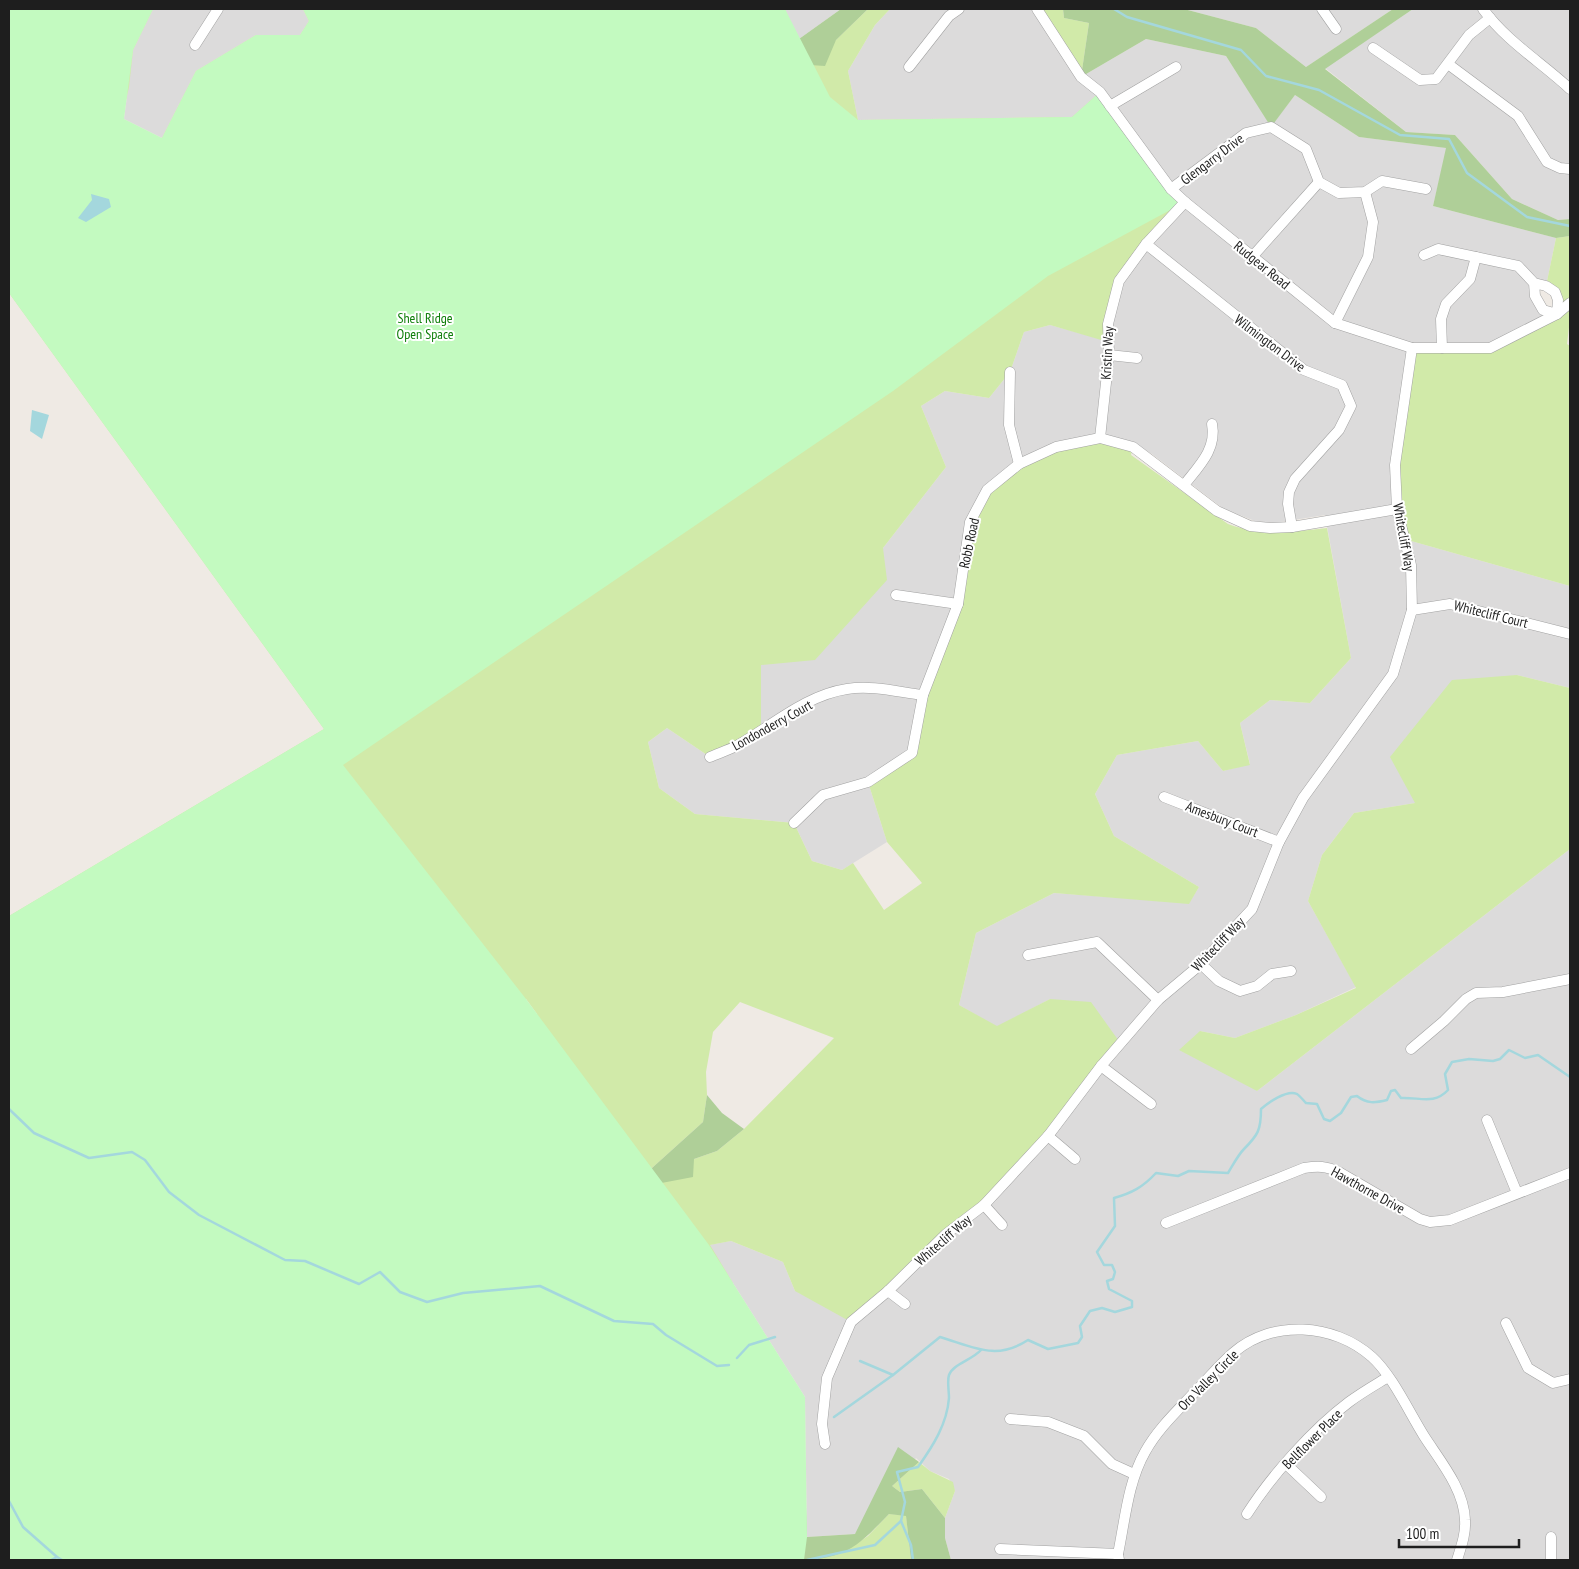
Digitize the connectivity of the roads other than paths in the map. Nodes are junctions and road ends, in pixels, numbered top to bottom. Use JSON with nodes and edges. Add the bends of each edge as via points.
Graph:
{"nodes":[{"id":1,"x":218,"y":9,"type":"edge"},
{"id":2,"x":959,"y":9,"type":"edge"},
{"id":3,"x":1037,"y":9,"type":"edge"},
{"id":4,"x":1322,"y":9,"type":"edge"},
{"id":5,"x":1483,"y":9,"type":"edge"},
{"id":6,"x":1490,"y":18,"type":"junction"},
{"id":7,"x":1336,"y":29,"type":"dead end"},
{"id":8,"x":195,"y":45,"type":"dead end"},
{"id":9,"x":1373,"y":48,"type":"dead end"},
{"id":10,"x":1448,"y":64,"type":"junction"},
{"id":11,"x":909,"y":67,"type":"dead end"},
{"id":12,"x":1176,"y":67,"type":"dead end"},
{"id":13,"x":1570,"y":89,"type":"edge"},
{"id":14,"x":1110,"y":106,"type":"junction"},
{"id":15,"x":1570,"y":169,"type":"edge"},
{"id":16,"x":1319,"y":182,"type":"junction"},
{"id":17,"x":1171,"y":189,"type":"junction"},
{"id":18,"x":1426,"y":189,"type":"dead end"},
{"id":19,"x":1365,"y":192,"type":"junction"},
{"id":20,"x":1185,"y":202,"type":"junction"},
{"id":21,"x":1146,"y":244,"type":"junction"},
{"id":22,"x":1424,"y":255,"type":"dead end"},
{"id":23,"x":1252,"y":257,"type":"junction"},
{"id":24,"x":1476,"y":257,"type":"junction"},
{"id":25,"x":1534,"y":283,"type":"junction"},
{"id":26,"x":1570,"y":303,"type":"edge"},
{"id":27,"x":1557,"y":314,"type":"junction"},
{"id":28,"x":1335,"y":323,"type":"junction"},
{"id":29,"x":1412,"y":348,"type":"junction"},
{"id":30,"x":1442,"y":348,"type":"junction"},
{"id":31,"x":1109,"y":355,"type":"junction"},
{"id":32,"x":1137,"y":358,"type":"dead end"},
{"id":33,"x":1010,"y":372,"type":"dead end"},
{"id":34,"x":1212,"y":424,"type":"dead end"},
{"id":35,"x":1100,"y":438,"type":"junction"},
{"id":36,"x":1019,"y":464,"type":"junction"},
{"id":37,"x":1184,"y":485,"type":"junction"},
{"id":38,"x":1397,"y":509,"type":"junction"},
{"id":39,"x":1292,"y":527,"type":"junction"},
{"id":40,"x":896,"y":595,"type":"dead end"},
{"id":41,"x":958,"y":604,"type":"junction"},
{"id":42,"x":1412,"y":610,"type":"junction"},
{"id":43,"x":1570,"y":634,"type":"edge"},
{"id":44,"x":923,"y":695,"type":"junction"},
{"id":45,"x":710,"y":757,"type":"dead end"},
{"id":46,"x":1164,"y":797,"type":"dead end"},
{"id":47,"x":794,"y":823,"type":"dead end"},
{"id":48,"x":1279,"y":842,"type":"junction"},
{"id":49,"x":1028,"y":955,"type":"dead end"},
{"id":50,"x":1201,"y":964,"type":"junction"},
{"id":51,"x":1291,"y":971,"type":"dead end"},
{"id":52,"x":1570,"y":979,"type":"edge"},
{"id":53,"x":1158,"y":1000,"type":"junction"},
{"id":54,"x":1411,"y":1048,"type":"dead end"},
{"id":55,"x":1101,"y":1066,"type":"junction"},
{"id":56,"x":1152,"y":1104,"type":"dead end"},
{"id":57,"x":1487,"y":1120,"type":"dead end"},
{"id":58,"x":1048,"y":1136,"type":"junction"},
{"id":59,"x":1075,"y":1159,"type":"dead end"},
{"id":60,"x":1570,"y":1173,"type":"edge"},
{"id":61,"x":1517,"y":1193,"type":"junction"},
{"id":62,"x":984,"y":1205,"type":"junction"},
{"id":63,"x":1166,"y":1223,"type":"dead end"},
{"id":64,"x":1002,"y":1225,"type":"dead end"},
{"id":65,"x":888,"y":1291,"type":"junction"},
{"id":66,"x":905,"y":1304,"type":"dead end"},
{"id":67,"x":1506,"y":1323,"type":"dead end"},
{"id":68,"x":1388,"y":1377,"type":"junction"},
{"id":69,"x":1570,"y":1379,"type":"edge"},
{"id":70,"x":1010,"y":1419,"type":"dead end"},
{"id":71,"x":825,"y":1444,"type":"dead end"},
{"id":72,"x":1286,"y":1464,"type":"junction"},
{"id":73,"x":1134,"y":1474,"type":"junction"},
{"id":74,"x":1321,"y":1497,"type":"dead end"},
{"id":75,"x":1247,"y":1514,"type":"dead end"},
{"id":76,"x":1551,"y":1538,"type":"dead end"},
{"id":77,"x":1000,"y":1549,"type":"dead end"},
{"id":78,"x":1118,"y":1557,"type":"edge"},
{"id":79,"x":1457,"y":1560,"type":"edge"},
{"id":80,"x":1551,"y":1560,"type":"edge"}],
"edges":[{"from":1,"to":8,"type":"street"},
{"from":2,"to":11,"type":"street","via":[[949,16]]},
{"from":3,"to":14,"type":"street","name":"Rudgear Road","via":[[1081,77],[1100,92]]},
{"from":4,"to":7,"type":"street"},
{"from":5,"to":6,"type":"street"},
{"from":6,"to":10,"type":"street","via":[[1469,35]]},
{"from":6,"to":13,"type":"street","via":[[1525,53]]},
{"from":9,"to":10,"type":"street","via":[[1420,80],[1436,80]]},
{"from":10,"to":15,"type":"street","via":[[1518,116],[1547,162]]},
{"from":12,"to":14,"type":"street"},
{"from":14,"to":17,"type":"street","name":"Rudgear Road"},
{"from":16,"to":17,"type":"street","name":"Glengarry Drive","via":[[1306,149],[1271,126],[1246,133]]},
{"from":16,"to":19,"type":"street","via":[[1338,193]]},
{"from":16,"to":23,"type":"street"},
{"from":17,"to":20,"type":"street","name":"Rudgear Road"},
{"from":18,"to":19,"type":"street","via":[[1382,181]]},
{"from":19,"to":28,"type":"street","via":[[1373,222],[1368,257]]},
{"from":20,"to":21,"type":"street","name":"Kristin Way"},
{"from":20,"to":23,"type":"street","name":"Rudgear Road"},
{"from":21,"to":31,"type":"street","name":"Kristin Way","via":[[1119,281],[1108,324]]},
{"from":21,"to":39,"type":"street","name":"Wilmington Drive","via":[[1304,370],[1342,385],[1351,406],[1339,430],[1295,479],[1288,504]]},
{"from":22,"to":24,"type":"street","via":[[1438,249]]},
{"from":23,"to":28,"type":"street","name":"Rudgear Road"},
{"from":24,"to":25,"type":"street","via":[[1518,266]]},
{"from":24,"to":30,"type":"street","via":[[1470,279],[1446,304],[1441,319]]},
{"from":25,"to":27,"type":"street","via":[[1543,310]]},
{"from":25,"to":27,"type":"street","via":[[1555,292]]},
{"from":26,"to":27,"type":"street","name":"Rudgear Road"},
{"from":27,"to":30,"type":"street","name":"Rudgear Road","via":[[1490,348]]},
{"from":28,"to":29,"type":"street","name":"Rudgear Road"},
{"from":29,"to":30,"type":"street","name":"Rudgear Road"},
{"from":29,"to":38,"type":"street","name":"Whitecliff Way","via":[[1396,465]]},
{"from":31,"to":32,"type":"street"},
{"from":31,"to":35,"type":"street","name":"Kristin Way"},
{"from":33,"to":36,"type":"street","via":[[1009,425]]},
{"from":34,"to":37,"type":"street","via":[[1214,435],[1210,449]]},
{"from":35,"to":36,"type":"street","name":"Robb Road","via":[[1056,447]]},
{"from":35,"to":37,"type":"street","name":"Robb Road","via":[[1133,447]]},
{"from":36,"to":41,"type":"street","name":"Robb Road","via":[[987,490],[970,522]]},
{"from":37,"to":39,"type":"street","name":"Robb Road","via":[[1217,511],[1250,526]]},
{"from":38,"to":39,"type":"street","name":"Robb Road"},
{"from":38,"to":42,"type":"street","name":"Whitecliff Way","via":[[1410,565]]},
{"from":40,"to":41,"type":"street"},
{"from":41,"to":44,"type":"street","name":"Robb Road"},
{"from":42,"to":43,"type":"street","name":"Whitecliff Court","via":[[1450,604]]},
{"from":42,"to":48,"type":"street","name":"Whitecliff Way","via":[[1393,674],[1303,798]]},
{"from":44,"to":45,"type":"street","name":"Londonderry Court","via":[[869,688],[846,689],[783,716],[738,745]]},
{"from":44,"to":47,"type":"street","name":"Robb Road","via":[[912,753],[868,782],[823,795]]},
{"from":46,"to":48,"type":"street","name":"Amesbury Court"},
{"from":48,"to":50,"type":"street","name":"Whitecliff Way","via":[[1252,909]]},
{"from":49,"to":53,"type":"street","via":[[1097,942]]},
{"from":50,"to":51,"type":"street","via":[[1219,981],[1240,991],[1257,986],[1272,974]]},
{"from":50,"to":53,"type":"street","name":"Whitecliff Way"},
{"from":52,"to":54,"type":"street","via":[[1503,992],[1476,993]]},
{"from":53,"to":55,"type":"street","name":"Whitecliff Way"},
{"from":55,"to":56,"type":"street"},
{"from":55,"to":58,"type":"street","name":"Whitecliff Way"},
{"from":57,"to":61,"type":"street"},
{"from":58,"to":59,"type":"street"},
{"from":58,"to":62,"type":"street","name":"Whitecliff Way"},
{"from":60,"to":61,"type":"street","name":"Hawthorne Drive"},
{"from":61,"to":63,"type":"street","name":"Hawthorne Drive","via":[[1450,1220],[1430,1222],[1339,1172],[1326,1166],[1316,1166]]},
{"from":62,"to":64,"type":"street"},
{"from":62,"to":65,"type":"street","name":"Whitecliff Way","via":[[946,1234]]},
{"from":65,"to":66,"type":"street"},
{"from":65,"to":71,"type":"street","name":"Whitecliff Way","via":[[851,1322],[827,1378],[822,1424]]},
{"from":67,"to":69,"type":"street","via":[[1528,1368],[1553,1383]]},
{"from":68,"to":72,"type":"street","name":"Bellflower Place","via":[[1348,1402],[1320,1426]]},
{"from":68,"to":73,"type":"street","name":"Oro Valley Circle","via":[[1372,1357],[1345,1339],[1326,1332],[1293,1329],[1264,1335],[1234,1352],[1159,1430]]},
{"from":68,"to":79,"type":"street","name":"Oro Valley Circle","via":[[1455,1486],[1464,1508],[1465,1533]]},
{"from":70,"to":73,"type":"street","via":[[1048,1422],[1084,1436],[1112,1464]]},
{"from":72,"to":74,"type":"street"},
{"from":72,"to":75,"type":"street","name":"Bellflower Place"},
{"from":73,"to":78,"type":"street","name":"Oro Valley Circle"},
{"from":76,"to":80,"type":"street"},
{"from":77,"to":78,"type":"street"}]}
